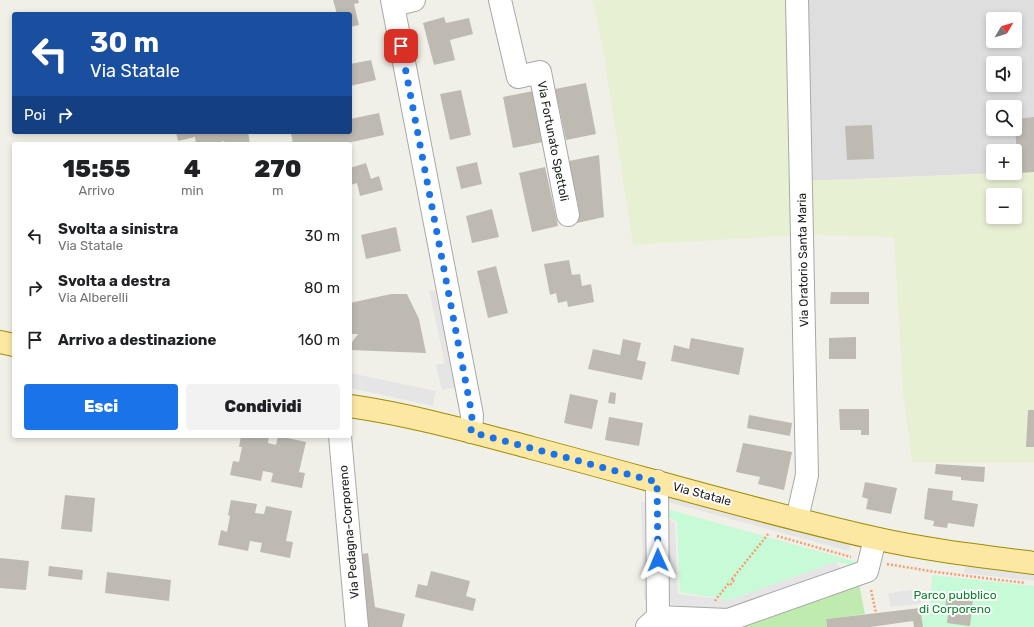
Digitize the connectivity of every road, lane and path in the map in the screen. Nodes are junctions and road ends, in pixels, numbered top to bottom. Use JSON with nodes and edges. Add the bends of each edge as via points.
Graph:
{"nodes":[{"id":1,"x":414,"y":0,"type":"edge"},
{"id":2,"x":500,"y":0,"type":"edge"},
{"id":3,"x":797,"y":0,"type":"edge"},
{"id":4,"x":392,"y":2,"type":"edge"},
{"id":5,"x":568,"y":215,"type":"dead end"},
{"id":6,"x":0,"y":342,"type":"edge"},
{"id":7,"x":12,"y":345,"type":"edge"},
{"id":8,"x":352,"y":406,"type":"edge"},
{"id":9,"x":471,"y":432,"type":"junction"},
{"id":10,"x":340,"y":438,"type":"edge"},
{"id":11,"x":657,"y":482,"type":"junction"},
{"id":12,"x":797,"y":519,"type":"junction"},
{"id":13,"x":769,"y":533,"type":"dead end"},
{"id":14,"x":875,"y":539,"type":"junction"},
{"id":15,"x":1034,"y":563,"type":"edge"},
{"id":16,"x":867,"y":571,"type":"junction"},
{"id":17,"x":876,"y":613,"type":"dead end"},
{"id":18,"x":710,"y":619,"type":"junction"},
{"id":19,"x":652,"y":622,"type":"edge"},
{"id":20,"x":357,"y":627,"type":"edge"}],
"edges":[{"from":1,"to":4,"type":"street"},
{"from":2,"to":5,"type":"street","name":"Via Fortunato Spettoli","via":[[518,77],[540,72]]},
{"from":3,"to":12,"type":"street","name":"Via Oratorio Santa Maria","via":[[808,475]]},
{"from":4,"to":9,"type":"street","via":[[472,415]]},
{"from":6,"to":7,"type":"main road"},
{"from":8,"to":9,"type":"main road","name":"Via Statale"},
{"from":9,"to":11,"type":"main road","name":"Via Statale"},
{"from":10,"to":20,"type":"street","name":"Via Pedagna-Corporeno"},
{"from":11,"to":12,"type":"main road","name":"Via Statale"},
{"from":11,"to":19,"type":"street"},
{"from":12,"to":14,"type":"main road","name":"Via Statale"},
{"from":13,"to":18,"type":"path","via":[[732,578],[734,580],[731,584],[729,583],[717,598]]},
{"from":14,"to":15,"type":"main road","name":"Via Statale","via":[[949,553]]},
{"from":14,"to":16,"type":"street"},
{"from":16,"to":17,"type":"path"},
{"from":16,"to":18,"type":"street","via":[[728,620]]},
{"from":18,"to":19,"type":"street"}]}
